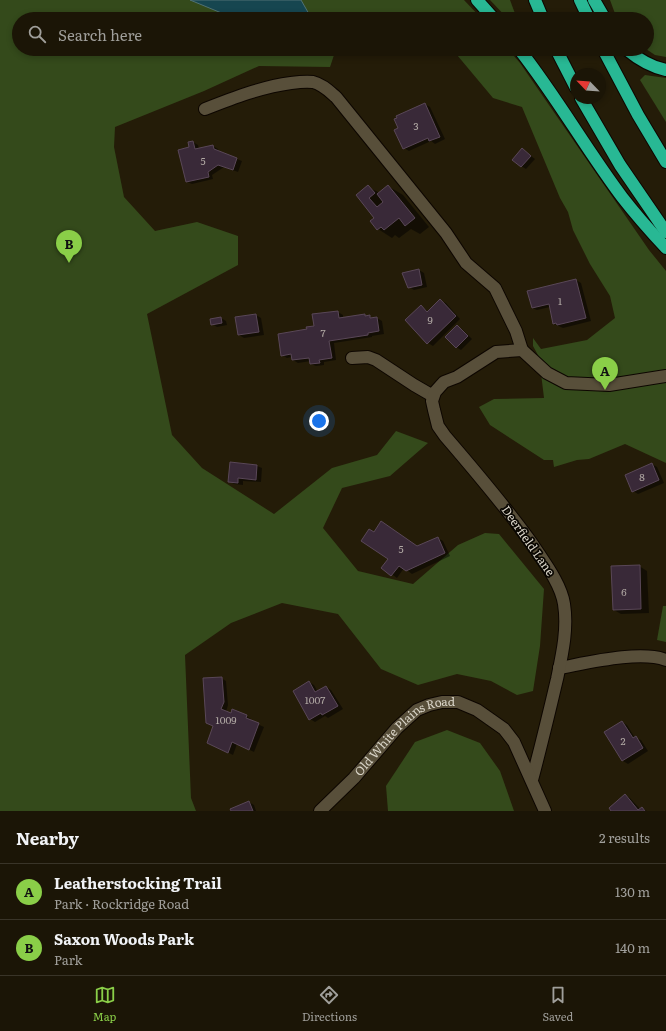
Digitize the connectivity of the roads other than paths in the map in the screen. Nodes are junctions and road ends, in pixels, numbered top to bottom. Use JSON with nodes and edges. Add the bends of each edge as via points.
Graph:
{"nodes":[{"id":1,"x":477,"y":0,"type":"edge"},
{"id":2,"x":535,"y":0,"type":"edge"},
{"id":3,"x":580,"y":0,"type":"edge"},
{"id":4,"x":594,"y":0,"type":"edge"},
{"id":5,"x":488,"y":12,"type":"edge"},
{"id":6,"x":540,"y":12,"type":"edge"},
{"id":7,"x":586,"y":12,"type":"edge"},
{"id":8,"x":601,"y":12,"type":"edge"},
{"id":9,"x":524,"y":56,"type":"edge"},
{"id":10,"x":560,"y":56,"type":"edge"},
{"id":11,"x":607,"y":56,"type":"edge"},
{"id":12,"x":636,"y":56,"type":"edge"},
{"id":13,"x":666,"y":70,"type":"edge"},
{"id":14,"x":570,"y":76,"type":"edge"},
{"id":15,"x":584,"y":104,"type":"edge"},
{"id":16,"x":205,"y":109,"type":"dead end"},
{"id":17,"x":666,"y":162,"type":"edge"},
{"id":18,"x":666,"y":232,"type":"edge"},
{"id":19,"x":666,"y":248,"type":"edge"},
{"id":20,"x":522,"y":350,"type":"junction"},
{"id":21,"x":352,"y":358,"type":"dead end"},
{"id":22,"x":666,"y":376,"type":"edge"},
{"id":23,"x":434,"y":394,"type":"junction"},
{"id":24,"x":666,"y":660,"type":"edge"},
{"id":25,"x":559,"y":668,"type":"junction"},
{"id":26,"x":532,"y":780,"type":"junction"},
{"id":27,"x":320,"y":811,"type":"edge"},
{"id":28,"x":545,"y":811,"type":"edge"}],
"edges":[{"from":1,"to":5,"type":"highway"},
{"from":2,"to":6,"type":"highway"},
{"from":3,"to":7,"type":"highway"},
{"from":4,"to":8,"type":"highway"},
{"from":9,"to":19,"type":"highway","via":[[622,196]]},
{"from":10,"to":14,"type":"highway"},
{"from":11,"to":17,"type":"highway"},
{"from":12,"to":13,"type":"highway"},
{"from":15,"to":18,"type":"highway","via":[[620,166]]},
{"from":16,"to":20,"type":"street","via":[[276,85],[300,82],[312,82],[336,97],[446,233],[466,263],[495,288],[516,331]]},
{"from":20,"to":22,"type":"street","via":[[547,374],[566,383],[609,385]]},
{"from":20,"to":23,"type":"street","via":[[496,352],[457,377],[444,382]]},
{"from":21,"to":23,"type":"street","via":[[376,360],[414,385]]},
{"from":23,"to":25,"type":"street","name":"Deerfield Lane","via":[[432,401],[438,426],[525,534],[546,563],[560,591],[564,603],[566,630]]},
{"from":24,"to":25,"type":"street","via":[[629,657]]},
{"from":25,"to":26,"type":"street","name":"Deerfield Lane","via":[[546,731]]},
{"from":26,"to":27,"type":"street","name":"Old White Plains Road","via":[[514,742],[504,729],[477,710],[458,702],[442,702],[417,710]]},
{"from":26,"to":28,"type":"street","name":"Old White Plains Road"}]}
